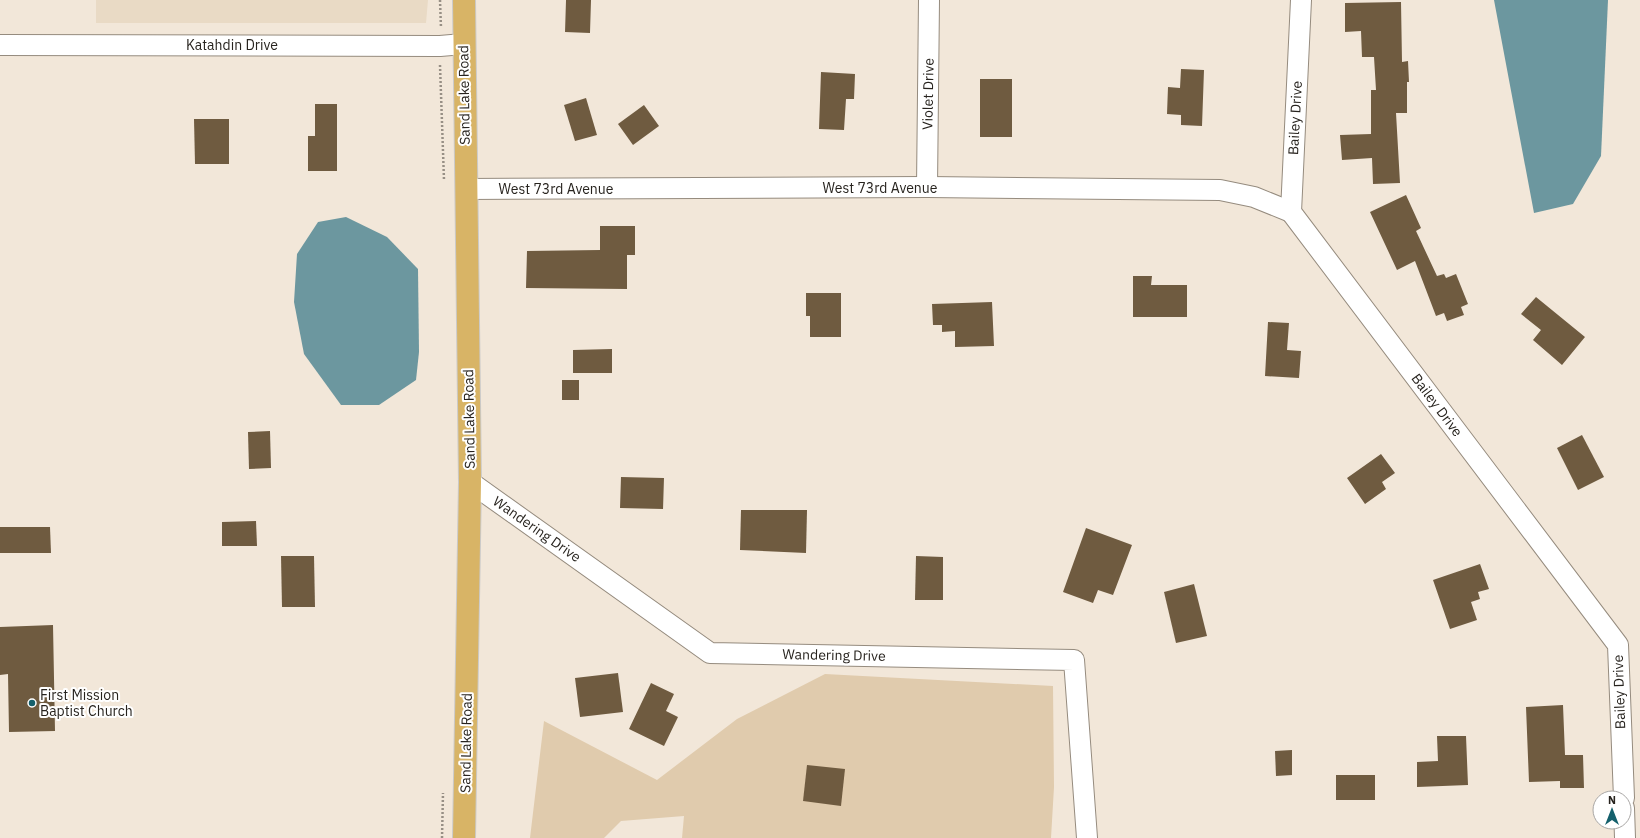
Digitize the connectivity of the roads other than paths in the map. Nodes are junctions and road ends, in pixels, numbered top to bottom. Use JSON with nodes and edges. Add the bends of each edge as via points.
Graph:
{"nodes":[{"id":1,"x":464,"y":0,"type":"edge"},
{"id":2,"x":929,"y":0,"type":"edge"},
{"id":3,"x":1301,"y":0,"type":"edge"},
{"id":4,"x":463,"y":44,"type":"junction"},
{"id":5,"x":0,"y":45,"type":"edge"},
{"id":6,"x":927,"y":187,"type":"junction"},
{"id":7,"x":466,"y":189,"type":"junction"},
{"id":8,"x":1291,"y":212,"type":"junction"},
{"id":9,"x":470,"y":482,"type":"junction"},
{"id":10,"x":1624,"y":790,"type":"edge"},
{"id":11,"x":464,"y":838,"type":"edge"},
{"id":12,"x":1087,"y":838,"type":"edge"}],
"edges":[{"from":1,"to":4,"type":"main road","name":"Sand Lake Road"},
{"from":2,"to":6,"type":"street","name":"Violet Drive"},
{"from":3,"to":8,"type":"street","name":"Bailey Drive"},
{"from":4,"to":5,"type":"street","name":"Katahdin Drive"},
{"from":4,"to":7,"type":"main road","name":"Sand Lake Road"},
{"from":6,"to":7,"type":"street","name":"West 73rd Avenue"},
{"from":6,"to":8,"type":"street","name":"West 73rd Avenue","via":[[1220,190],[1254,197]]},
{"from":7,"to":9,"type":"main road","name":"Sand Lake Road"},
{"from":8,"to":10,"type":"street","name":"Bailey Drive","via":[[1618,645]]},
{"from":9,"to":11,"type":"main road","name":"Sand Lake Road"},
{"from":9,"to":12,"type":"street","name":"Wandering Drive","via":[[710,653],[1074,660]]}]}
